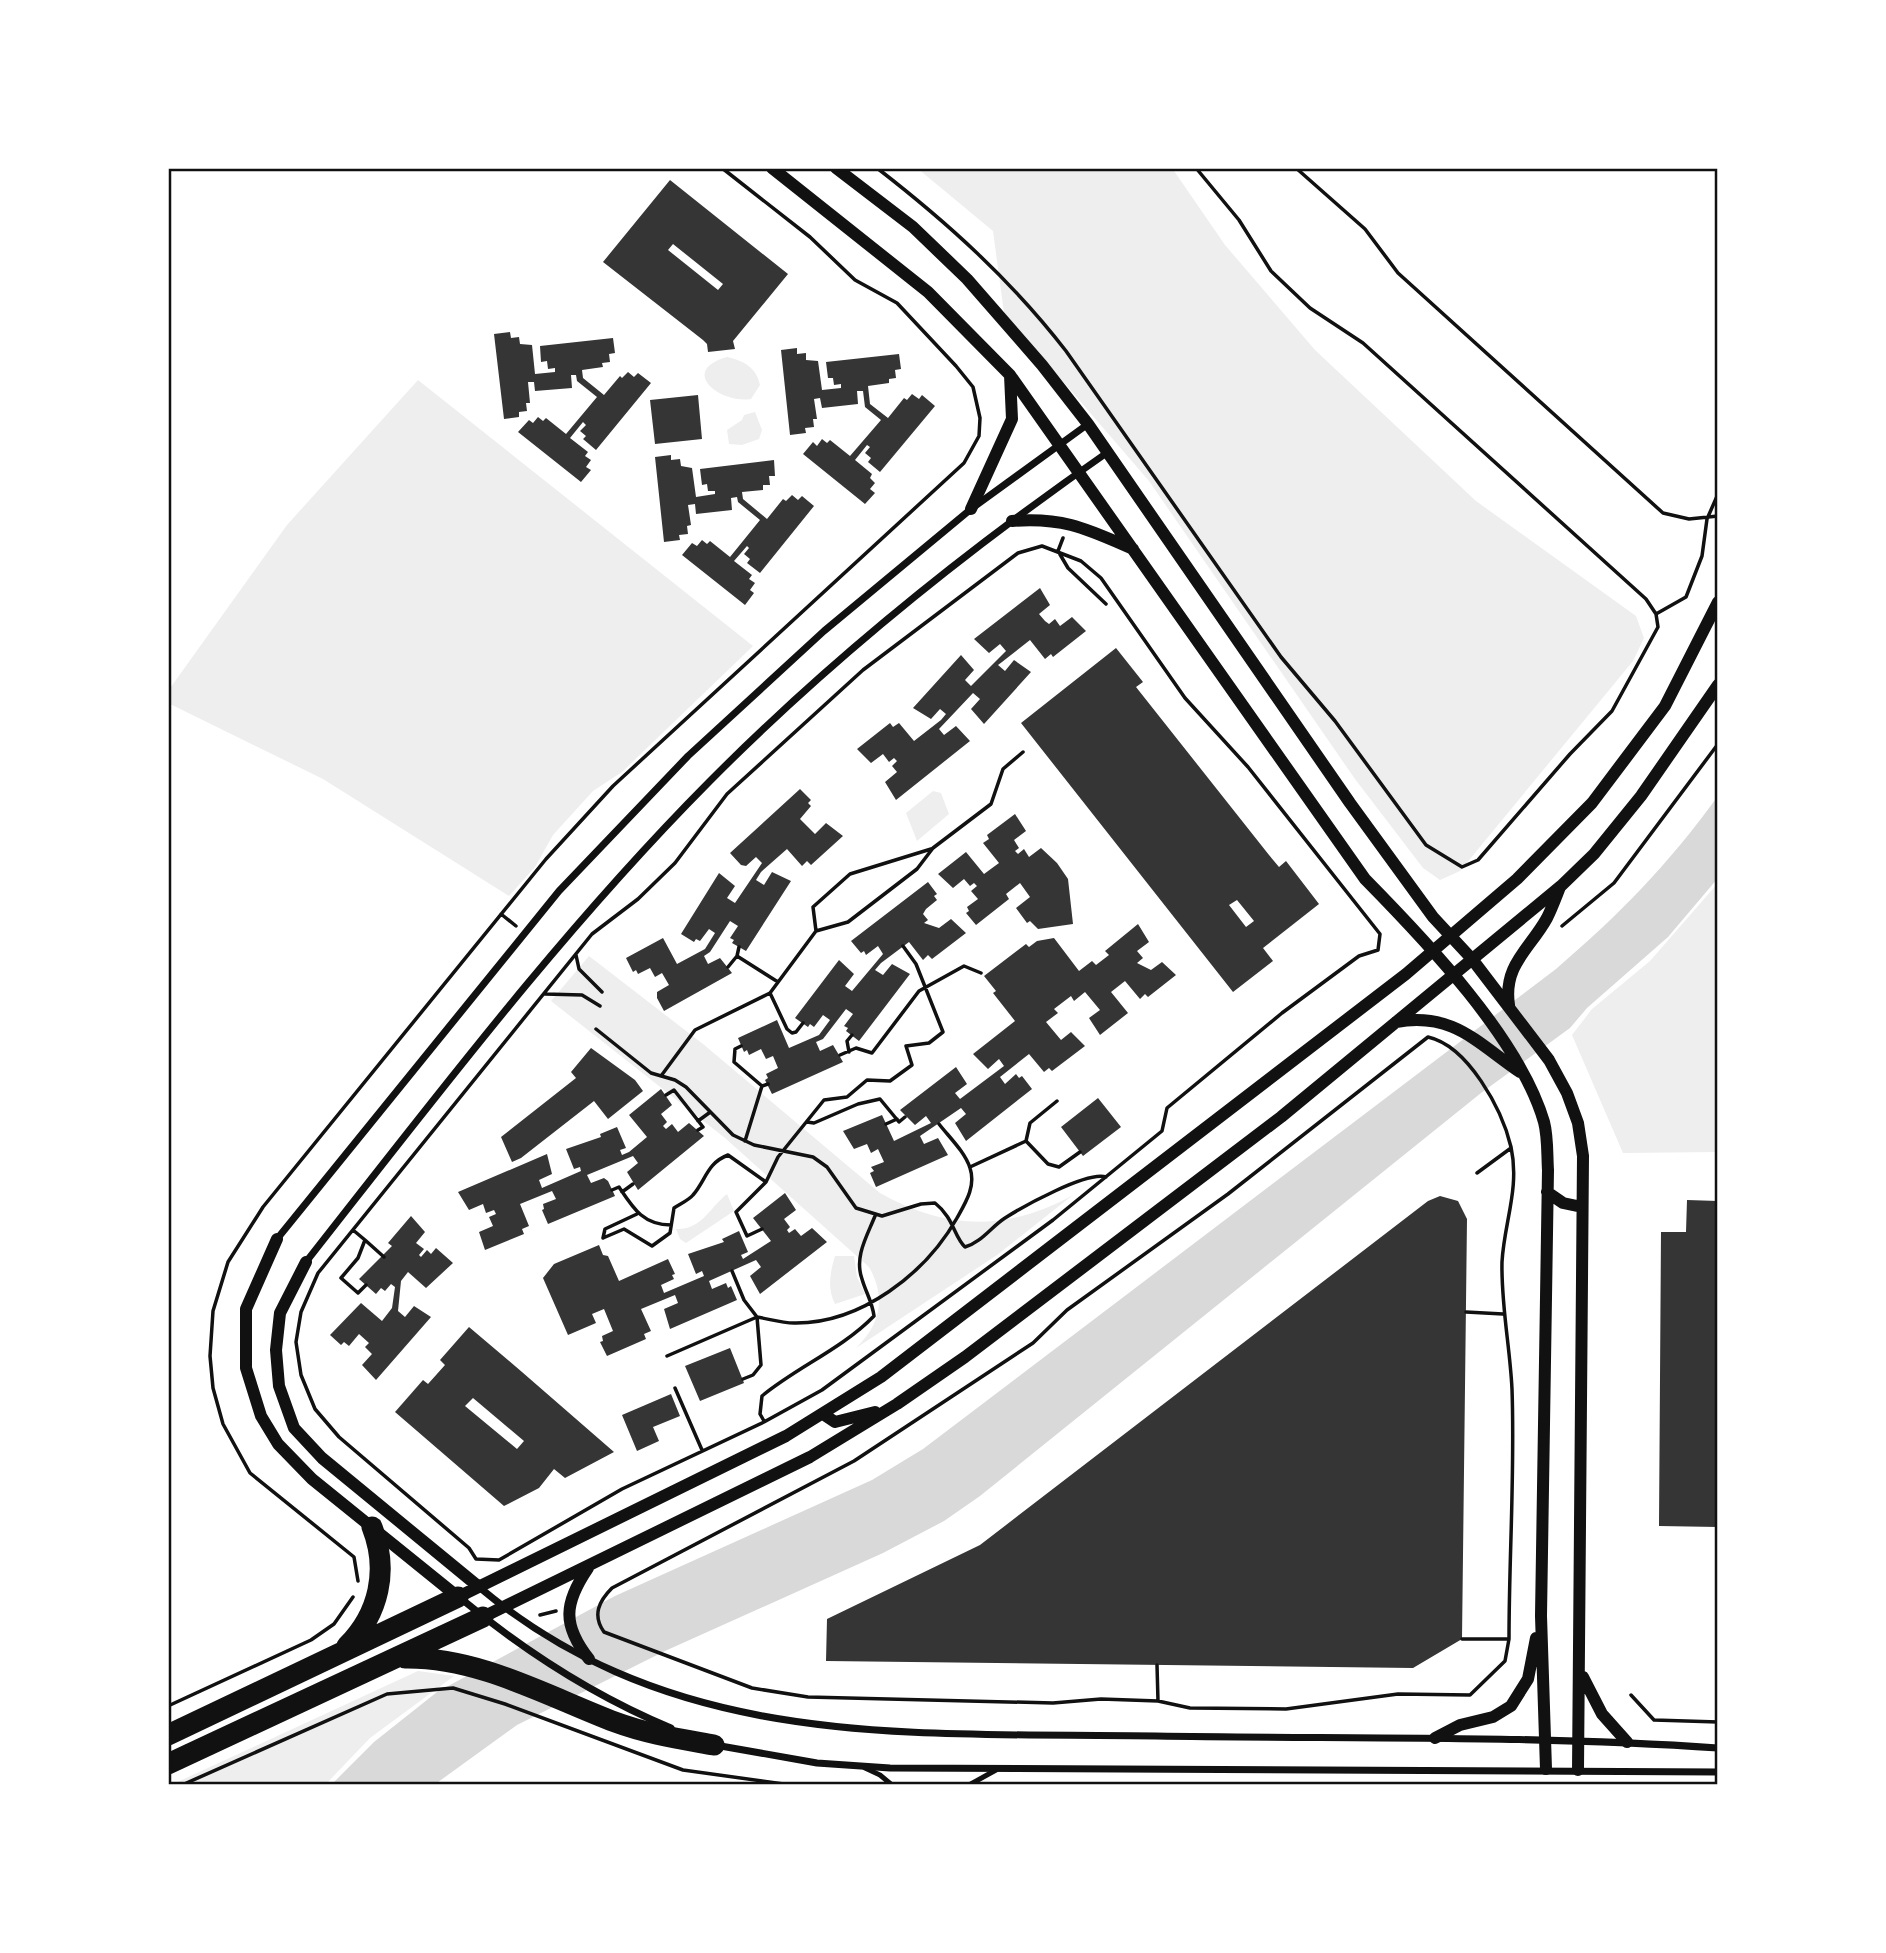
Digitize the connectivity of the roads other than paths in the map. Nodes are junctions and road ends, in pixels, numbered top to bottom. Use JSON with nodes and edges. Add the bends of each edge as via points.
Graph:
{"nodes":[{"id":1,"x":772,"y":168,"type":"edge"},
{"id":2,"x":836,"y":168,"type":"edge"},
{"id":3,"x":1010,"y":375,"type":"junction"},
{"id":4,"x":1088,"y":424,"type":"junction"},
{"id":5,"x":1059,"y":446,"type":"junction"},
{"id":6,"x":1108,"y":452,"type":"junction"},
{"id":7,"x":1080,"y":471,"type":"junction"},
{"id":8,"x":971,"y":509,"type":"junction"},
{"id":9,"x":1012,"y":521,"type":"junction"},
{"id":10,"x":1134,"y":549,"type":"junction"},
{"id":11,"x":1718,"y":602,"type":"edge"},
{"id":12,"x":1718,"y":685,"type":"edge"},
{"id":13,"x":1561,"y":886,"type":"junction"},
{"id":14,"x":1451,"y":935,"type":"junction"},
{"id":15,"x":1433,"y":953,"type":"junction"},
{"id":16,"x":1472,"y":958,"type":"junction"},
{"id":17,"x":1454,"y":975,"type":"junction"},
{"id":18,"x":1510,"y":1009,"type":"junction"},
{"id":19,"x":1393,"y":1022,"type":"junction"},
{"id":20,"x":1525,"y":1075,"type":"junction"},
{"id":21,"x":1547,"y":1192,"type":"junction"},
{"id":22,"x":1583,"y":1206,"type":"junction"},
{"id":23,"x":277,"y":1239,"type":"joint"},
{"id":24,"x":306,"y":1262,"type":"joint"},
{"id":25,"x":897,"y":1404,"type":"junction"},
{"id":26,"x":823,"y":1414,"type":"junction"},
{"id":27,"x":372,"y":1527,"type":"junction"},
{"id":28,"x":588,"y":1567,"type":"junction"},
{"id":29,"x":479,"y":1587,"type":"junction"},
{"id":30,"x":458,"y":1597,"type":"junction"},
{"id":31,"x":504,"y":1608,"type":"junction"},
{"id":32,"x":1541,"y":1616,"type":"junction"},
{"id":33,"x":483,"y":1617,"type":"junction"},
{"id":34,"x":337,"y":1655,"type":"junction"},
{"id":35,"x":395,"y":1658,"type":"junction"},
{"id":36,"x":589,"y":1659,"type":"junction"},
{"id":37,"x":1581,"y":1670,"type":"junction"},
{"id":38,"x":168,"y":1735,"type":"edge"},
{"id":39,"x":1435,"y":1738,"type":"junction"},
{"id":40,"x":1545,"y":1740,"type":"junction"},
{"id":41,"x":1579,"y":1741,"type":"junction"},
{"id":42,"x":1627,"y":1742,"type":"junction"},
{"id":43,"x":714,"y":1745,"type":"junction"},
{"id":44,"x":1718,"y":1748,"type":"edge"},
{"id":45,"x":168,"y":1764,"type":"edge"},
{"id":46,"x":859,"y":1766,"type":"junction"},
{"id":47,"x":1546,"y":1769,"type":"junction"},
{"id":48,"x":996,"y":1770,"type":"junction"},
{"id":49,"x":1578,"y":1770,"type":"junction"},
{"id":50,"x":1718,"y":1772,"type":"edge"},
{"id":51,"x":892,"y":1785,"type":"edge"},
{"id":52,"x":969,"y":1785,"type":"edge"}],
"edges":[{"from":1,"to":3,"type":"street","via":[[928,292]]},
{"from":2,"to":4,"type":"street","via":[[914,227],[967,279]]},
{"from":3,"to":5,"type":"street"},
{"from":3,"to":8,"type":"street","via":[[1012,419]]},
{"from":4,"to":5,"type":"street"},
{"from":4,"to":6,"type":"street"},
{"from":5,"to":7,"type":"street"},
{"from":5,"to":8,"type":"street"},
{"from":6,"to":7,"type":"street"},
{"from":6,"to":14,"type":"street","via":[[1350,803]]},
{"from":7,"to":9,"type":"street"},
{"from":7,"to":10,"type":"street"},
{"from":8,"to":23,"type":"street","via":[[824,631],[698,747],[559,891]]},
{"from":9,"to":10,"type":"street","via":[[1048,518]]},
{"from":9,"to":24,"type":"street","via":[[847,654],[709,782],[494,1024]]},
{"from":10,"to":15,"type":"street","via":[[1365,879]]},
{"from":11,"to":14,"type":"street","via":[[1683,676],[1627,760],[1556,843]]},
{"from":12,"to":13,"type":"street","via":[[1641,796]]},
{"from":13,"to":16,"type":"street"},
{"from":13,"to":18,"type":"street","via":[[1547,918],[1509,977]]},
{"from":14,"to":15,"type":"street"},
{"from":14,"to":16,"type":"street"},
{"from":15,"to":17,"type":"street"},
{"from":15,"to":26,"type":"street","via":[[982,1302]]},
{"from":16,"to":17,"type":"street"},
{"from":16,"to":18,"type":"street"},
{"from":17,"to":19,"type":"street"},
{"from":17,"to":20,"type":"street"},
{"from":18,"to":22,"type":"street","via":[[1549,1060],[1567,1093],[1583,1156]]},
{"from":19,"to":20,"type":"street","via":[[1420,1017],[1452,1024]]},
{"from":19,"to":25,"type":"street","via":[[1181,1194]]},
{"from":20,"to":21,"type":"street","via":[[1544,1124]]},
{"from":21,"to":22,"type":"street","via":[[1563,1203]]},
{"from":21,"to":32,"type":"street"},
{"from":22,"to":37,"type":"street"},
{"from":23,"to":27,"type":"street","via":[[246,1309],[246,1368],[261,1416],[278,1444]]},
{"from":24,"to":29,"type":"street","via":[[280,1313],[276,1350],[279,1386],[294,1428],[322,1458]]},
{"from":25,"to":26,"type":"street","via":[[850,1420],[835,1422]]},
{"from":25,"to":28,"type":"street","via":[[810,1457]]},
{"from":26,"to":29,"type":"street"},
{"from":27,"to":30,"type":"street"},
{"from":27,"to":34,"type":"highway","via":[[380,1546],[382,1577],[365,1628]]},
{"from":28,"to":31,"type":"street"},
{"from":28,"to":36,"type":"street","via":[[575,1586],[568,1612],[575,1642]]},
{"from":29,"to":30,"type":"street"},
{"from":29,"to":31,"type":"street"},
{"from":30,"to":33,"type":"street"},
{"from":30,"to":34,"type":"highway"},
{"from":31,"to":33,"type":"street"},
{"from":31,"to":36,"type":"street"},
{"from":32,"to":39,"type":"street","via":[[1528,1679],[1511,1706]]},
{"from":32,"to":40,"type":"street"},
{"from":33,"to":35,"type":"highway"},
{"from":33,"to":43,"type":"street","via":[[604,1694]]},
{"from":34,"to":38,"type":"highway"},
{"from":35,"to":43,"type":"highway","via":[[461,1662],[666,1737]]},
{"from":35,"to":45,"type":"highway"},
{"from":36,"to":39,"type":"street","via":[[638,1680],[748,1715],[841,1729]]},
{"from":37,"to":41,"type":"street"},
{"from":37,"to":42,"type":"street","via":[[1589,1694]]},
{"from":39,"to":40,"type":"street"},
{"from":40,"to":41,"type":"street"},
{"from":40,"to":47,"type":"street"},
{"from":41,"to":42,"type":"street"},
{"from":41,"to":49,"type":"street"},
{"from":42,"to":44,"type":"street"},
{"from":43,"to":46,"type":"street"},
{"from":46,"to":48,"type":"street"},
{"from":46,"to":51,"type":"lane"},
{"from":47,"to":48,"type":"street"},
{"from":47,"to":49,"type":"street"},
{"from":48,"to":52,"type":"lane"},
{"from":49,"to":50,"type":"street"}]}
